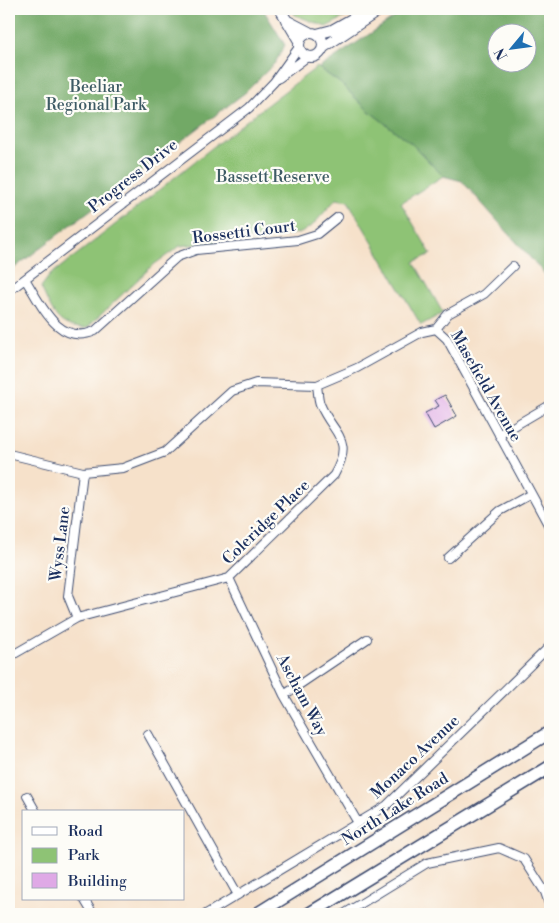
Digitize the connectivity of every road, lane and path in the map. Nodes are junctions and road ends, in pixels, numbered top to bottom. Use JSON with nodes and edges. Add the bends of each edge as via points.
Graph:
{"nodes":[{"id":1,"x":280,"y":9,"type":"edge"},
{"id":2,"x":369,"y":9,"type":"edge"},
{"id":3,"x":382,"y":9,"type":"edge"},
{"id":4,"x":286,"y":20,"type":"junction"},
{"id":5,"x":313,"y":33,"type":"junction"},
{"id":6,"x":299,"y":44,"type":"junction"},
{"id":7,"x":324,"y":47,"type":"junction"},
{"id":8,"x":307,"y":57,"type":"junction"},
{"id":9,"x":274,"y":82,"type":"junction"},
{"id":10,"x":338,"y":217,"type":"dead end"},
{"id":11,"x":513,"y":266,"type":"dead end"},
{"id":12,"x":25,"y":279,"type":"junction"},
{"id":13,"x":9,"y":291,"type":"edge"},
{"id":14,"x":436,"y":329,"type":"junction"},
{"id":15,"x":317,"y":385,"type":"junction"},
{"id":16,"x":550,"y":405,"type":"edge"},
{"id":17,"x":499,"y":435,"type":"junction"},
{"id":18,"x":9,"y":454,"type":"edge"},
{"id":19,"x":83,"y":472,"type":"junction"},
{"id":20,"x":531,"y":494,"type":"junction"},
{"id":21,"x":550,"y":528,"type":"edge"},
{"id":22,"x":448,"y":558,"type":"dead end"},
{"id":23,"x":229,"y":578,"type":"junction"},
{"id":24,"x":77,"y":618,"type":"junction"},
{"id":25,"x":367,"y":639,"type":"dead end"},
{"id":26,"x":550,"y":646,"type":"edge"},
{"id":27,"x":9,"y":657,"type":"edge"},
{"id":28,"x":284,"y":695,"type":"junction"},
{"id":29,"x":550,"y":732,"type":"edge"},
{"id":30,"x":148,"y":734,"type":"dead end"},
{"id":31,"x":550,"y":767,"type":"edge"},
{"id":32,"x":27,"y":796,"type":"dead end"},
{"id":33,"x":35,"y":810,"type":"edge"},
{"id":34,"x":358,"y":822,"type":"junction"},
{"id":35,"x":238,"y":895,"type":"junction"},
{"id":36,"x":85,"y":900,"type":"edge"},
{"id":37,"x":550,"y":907,"type":"edge"},
{"id":38,"x":93,"y":914,"type":"edge"},
{"id":39,"x":206,"y":914,"type":"edge"},
{"id":40,"x":257,"y":914,"type":"edge"},
{"id":41,"x":309,"y":914,"type":"edge"},
{"id":42,"x":344,"y":914,"type":"edge"}],
"edges":[{"from":1,"to":4,"type":"street"},
{"from":2,"to":5,"type":"street","via":[[332,30]]},
{"from":3,"to":7,"type":"street"},
{"from":4,"to":5,"type":"street"},
{"from":4,"to":6,"type":"street"},
{"from":5,"to":6,"type":"street","via":[[302,36]]},
{"from":5,"to":7,"type":"street","via":[[323,40]]},
{"from":6,"to":8,"type":"street"},
{"from":6,"to":9,"type":"street","name":"Progress Drive"},
{"from":7,"to":8,"type":"street","via":[[314,57]]},
{"from":8,"to":9,"type":"street","name":"Progress Drive"},
{"from":9,"to":12,"type":"street","name":"Progress Drive","via":[[249,108]]},
{"from":10,"to":12,"type":"street","name":"Rossetti Court","via":[[317,234],[298,240],[196,250],[177,257],[100,326],[77,336],[57,327]]},
{"from":11,"to":14,"type":"street","via":[[484,294],[448,314]]},
{"from":12,"to":13,"type":"street","name":"Progress Drive"},
{"from":14,"to":15,"type":"street","name":"Masefield Avenue","via":[[422,332],[357,368]]},
{"from":14,"to":17,"type":"street","name":"Masefield Avenue","via":[[447,339]]},
{"from":15,"to":19,"type":"street","name":"Masefield Avenue","via":[[256,383],[232,391],[165,452],[123,468]]},
{"from":15,"to":23,"type":"street","name":"Coleridge Place","via":[[320,404],[342,441],[343,459],[334,475]]},
{"from":16,"to":17,"type":"street"},
{"from":17,"to":20,"type":"street","name":"Masefield Avenue"},
{"from":18,"to":19,"type":"street","name":"Masefield Avenue"},
{"from":19,"to":24,"type":"street","name":"Wyss Lane","via":[[68,596]]},
{"from":20,"to":21,"type":"street","name":"Masefield Avenue"},
{"from":20,"to":22,"type":"street","via":[[500,511]]},
{"from":23,"to":24,"type":"street","name":"Coleridge Place"},
{"from":23,"to":28,"type":"street","name":"Ascham Way"},
{"from":24,"to":27,"type":"street","name":"Coleridge Place"},
{"from":25,"to":28,"type":"street"},
{"from":26,"to":34,"type":"street","name":"Monaco Avenue","via":[[386,806]]},
{"from":28,"to":34,"type":"street","name":"Ascham Way"},
{"from":29,"to":40,"type":"main road","name":"North Lake Road"},
{"from":30,"to":35,"type":"street"},
{"from":31,"to":41,"type":"main road"},
{"from":32,"to":33,"type":"street"},
{"from":34,"to":35,"type":"street","name":"Monaco Avenue"},
{"from":35,"to":39,"type":"street","name":"Monaco Avenue"},
{"from":36,"to":38,"type":"street"},
{"from":37,"to":42,"type":"street","via":[[545,892],[524,858],[500,848],[427,863]]}]}
